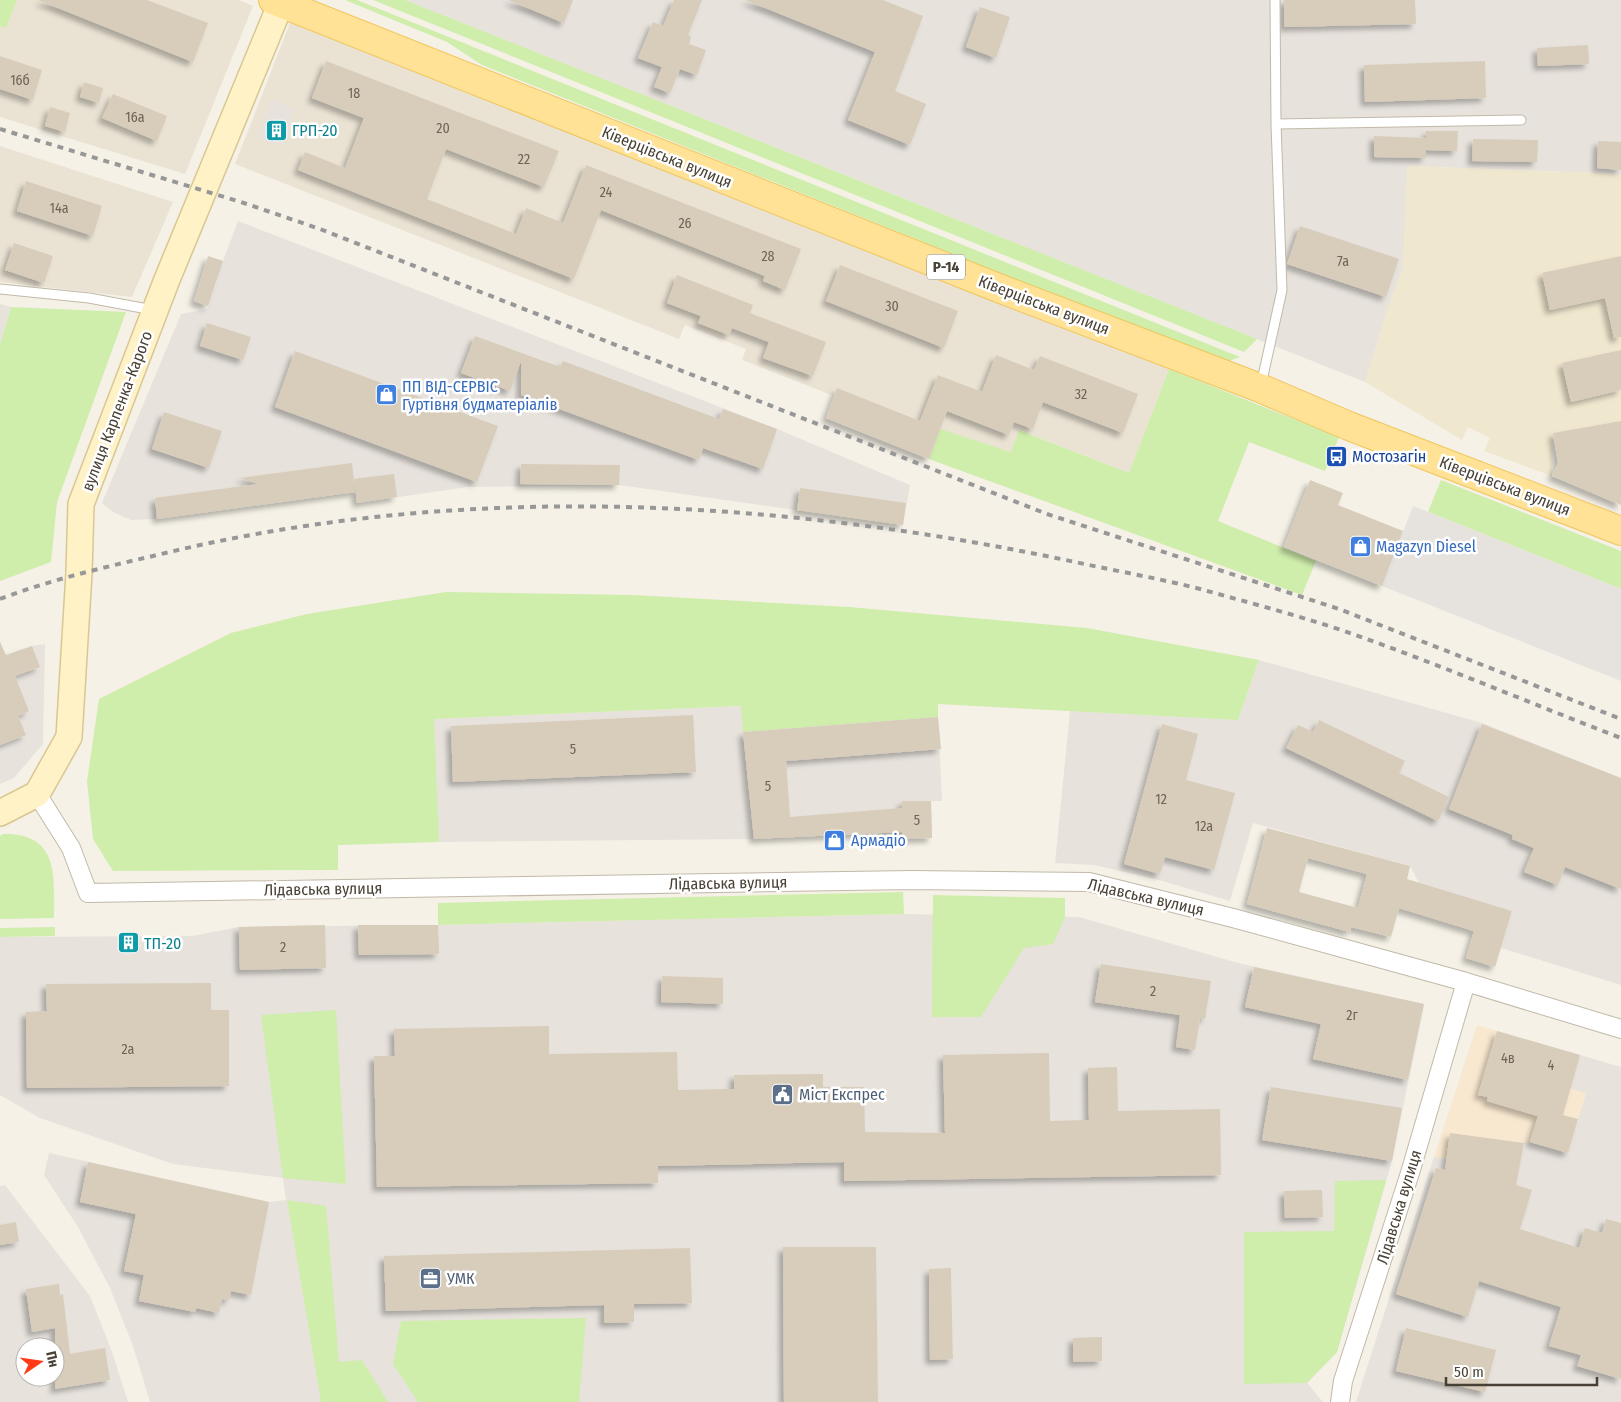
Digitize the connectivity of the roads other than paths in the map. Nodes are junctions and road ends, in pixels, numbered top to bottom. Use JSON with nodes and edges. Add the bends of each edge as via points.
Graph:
{"nodes":[{"id":1,"x":1275,"y":0,"type":"edge"},
{"id":2,"x":277,"y":2,"type":"edge"},
{"id":3,"x":1521,"y":120,"type":"dead end"},
{"id":4,"x":1276,"y":124,"type":"junction"},
{"id":5,"x":0,"y":289,"type":"edge"},
{"id":6,"x":156,"y":310,"type":"junction"},
{"id":7,"x":1260,"y":388,"type":"junction"},
{"id":8,"x":1621,"y":531,"type":"edge"},
{"id":9,"x":37,"y":794,"type":"junction"},
{"id":10,"x":0,"y":813,"type":"edge"},
{"id":11,"x":1466,"y":982,"type":"junction"},
{"id":12,"x":1621,"y":1029,"type":"edge"},
{"id":13,"x":1340,"y":1402,"type":"edge"}],
"edges":[{"from":1,"to":4,"type":"lane"},
{"from":2,"to":6,"type":"main road","name":"вулиця Карпенка-Карого"},
{"from":2,"to":7,"type":"main road","name":"Ківерцівська вулиця","number":"Р-14","via":[[992,286]]},
{"from":3,"to":4,"type":"lane"},
{"from":4,"to":7,"type":"lane","via":[[1282,290]]},
{"from":5,"to":6,"type":"lane","via":[[89,298]]},
{"from":6,"to":9,"type":"main road","name":"вулиця Карпенка-Карого","via":[[81,504],[69,737]]},
{"from":7,"to":8,"type":"main road","name":"Ківерцівська вулиця","number":"Р-14","via":[[1349,426]]},
{"from":9,"to":10,"type":"main road"},
{"from":9,"to":11,"type":"street","name":"Лідавська вулиця","via":[[71,848],[88,893],[897,880],[1089,882]]},
{"from":11,"to":12,"type":"street","name":"Лідавська вулиця"},
{"from":11,"to":13,"type":"street","name":"Лідавська вулиця","via":[[1410,1173],[1343,1381]]}]}
